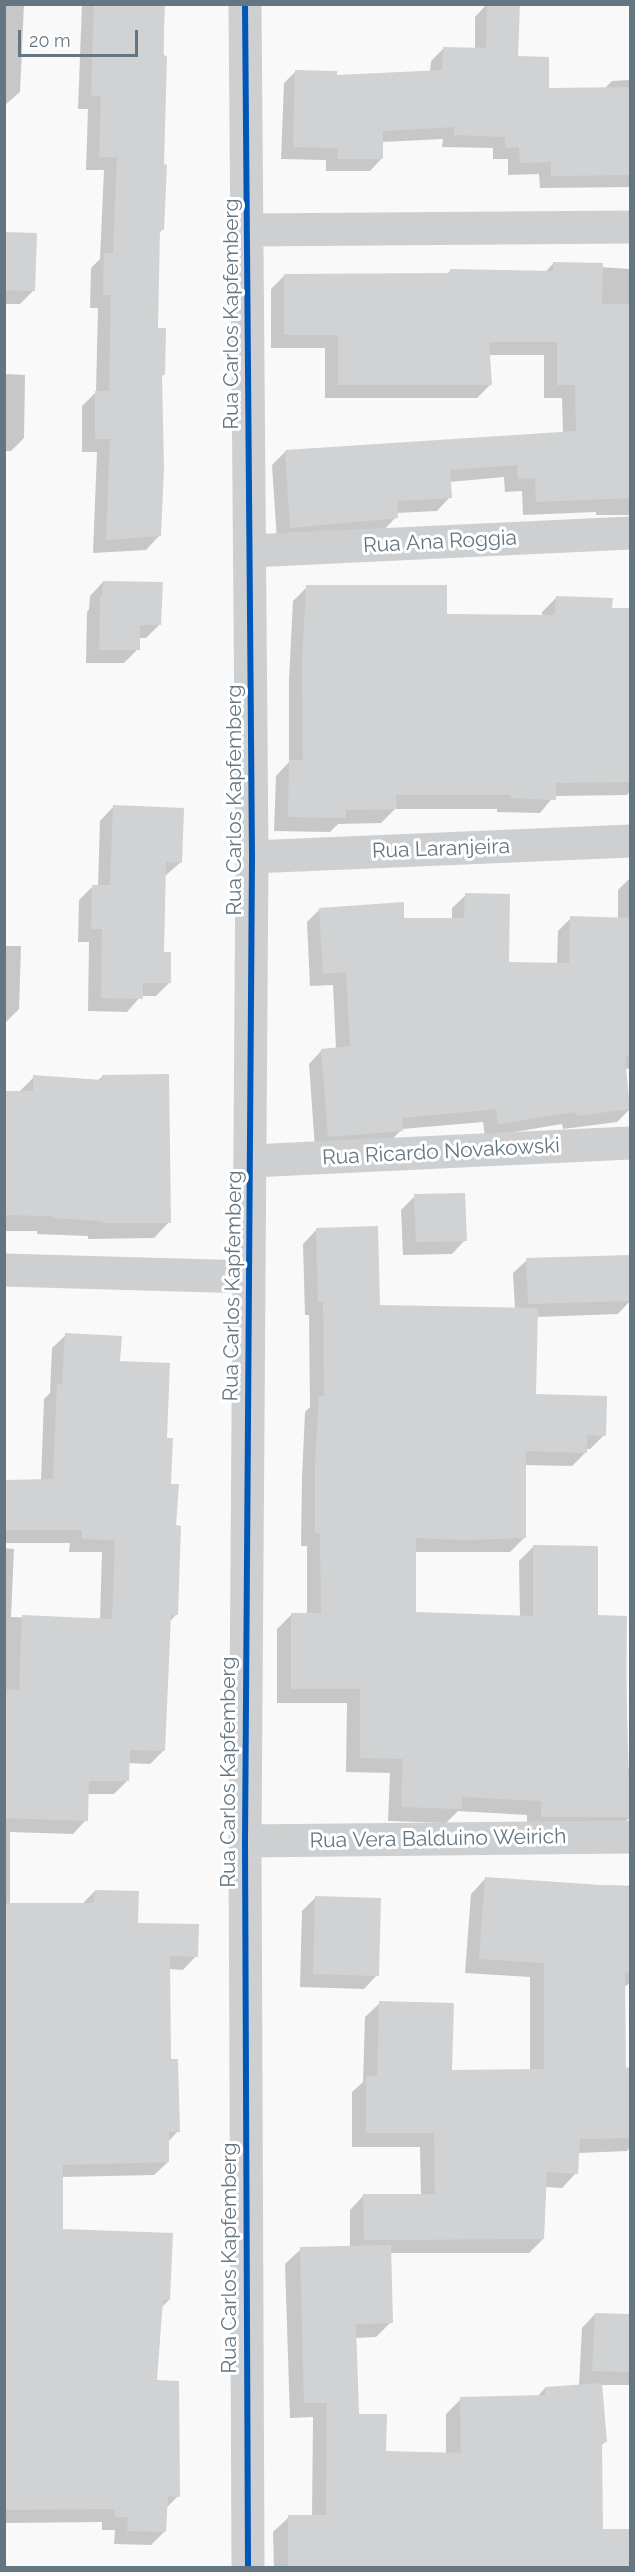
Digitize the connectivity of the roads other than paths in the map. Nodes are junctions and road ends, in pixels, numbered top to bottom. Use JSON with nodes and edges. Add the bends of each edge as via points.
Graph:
{"nodes":[{"id":1,"x":245,"y":4,"type":"edge"},
{"id":2,"x":630,"y":227,"type":"edge"},
{"id":3,"x":248,"y":230,"type":"junction"},
{"id":4,"x":630,"y":533,"type":"edge"},
{"id":5,"x":250,"y":551,"type":"junction"},
{"id":6,"x":630,"y":841,"type":"edge"},
{"id":7,"x":252,"y":857,"type":"junction"},
{"id":8,"x":630,"y":1143,"type":"edge"},
{"id":9,"x":251,"y":1161,"type":"junction"},
{"id":10,"x":4,"y":1270,"type":"edge"},
{"id":11,"x":249,"y":1276,"type":"junction"},
{"id":12,"x":630,"y":1837,"type":"edge"},
{"id":13,"x":244,"y":1841,"type":"junction"},
{"id":14,"x":247,"y":2568,"type":"edge"}],
"edges":[{"from":1,"to":3,"type":"street","name":"Rua Carlos Kapfemberg"},
{"from":2,"to":3,"type":"street"},
{"from":3,"to":5,"type":"street","name":"Rua Carlos Kapfemberg"},
{"from":4,"to":5,"type":"street","name":"Rua Ana Roggia"},
{"from":5,"to":7,"type":"street","name":"Rua Carlos Kapfemberg"},
{"from":6,"to":7,"type":"street","name":"Rua Laranjeira"},
{"from":7,"to":9,"type":"street","name":"Rua Carlos Kapfemberg"},
{"from":8,"to":9,"type":"street","name":"Rua Ricardo Novakowski"},
{"from":9,"to":11,"type":"street","name":"Rua Carlos Kapfemberg"},
{"from":10,"to":11,"type":"street"},
{"from":11,"to":13,"type":"street","name":"Rua Carlos Kapfemberg"},
{"from":12,"to":13,"type":"street","name":"Rua Vera Balduino Weirich"},
{"from":13,"to":14,"type":"street","name":"Rua Carlos Kapfemberg"}]}
